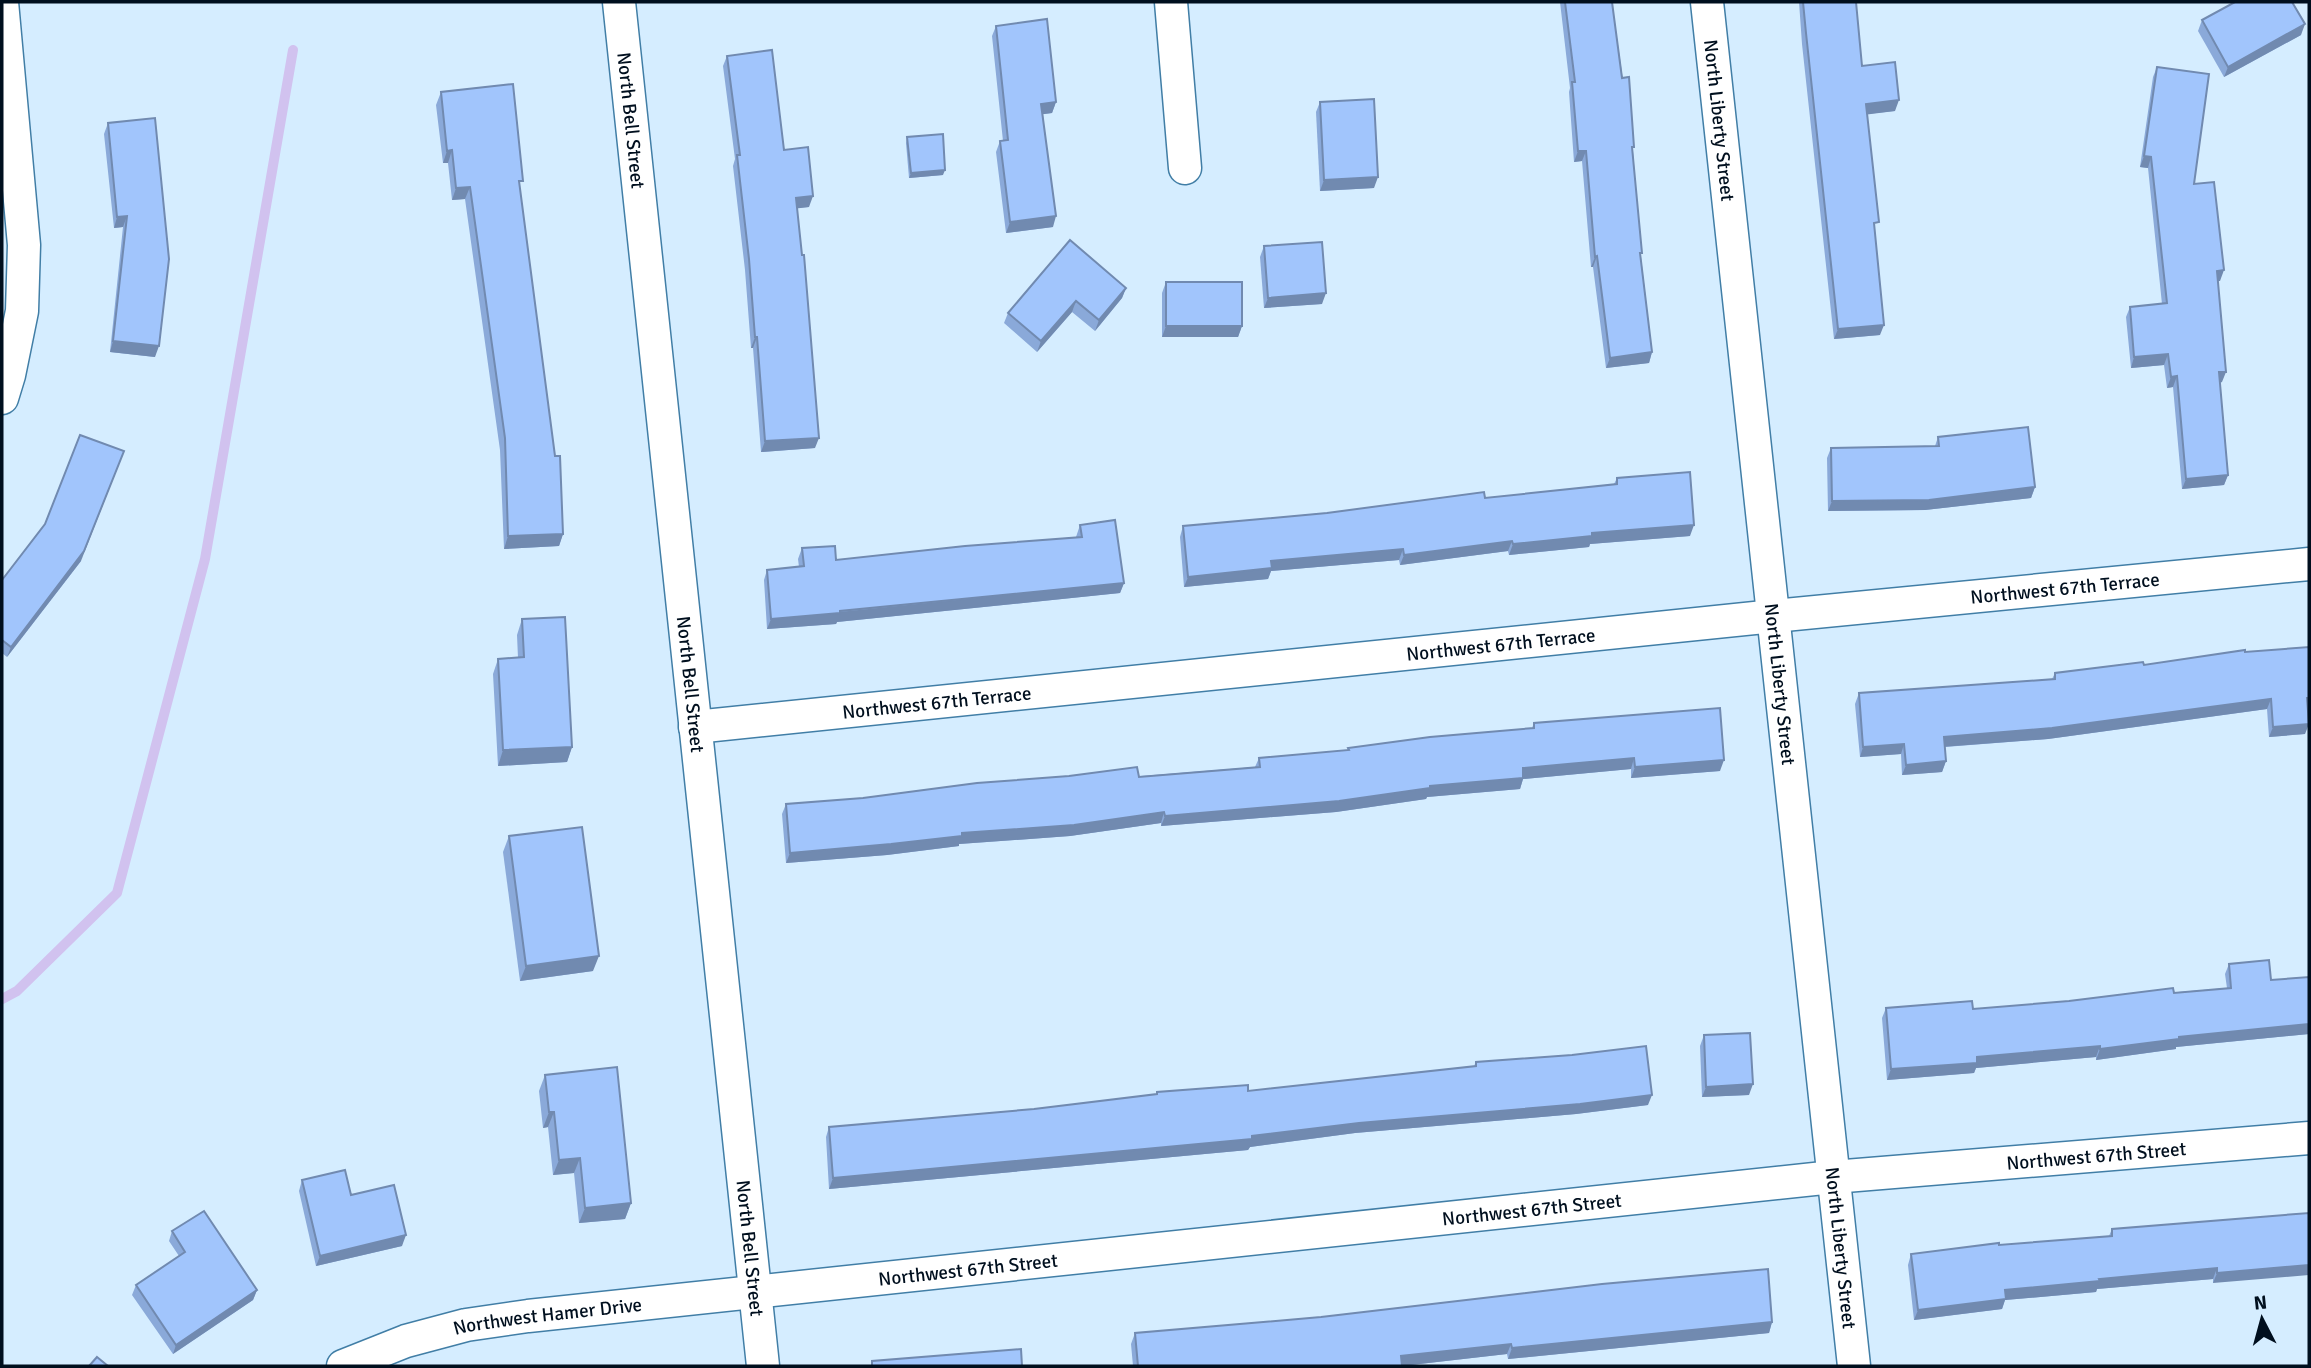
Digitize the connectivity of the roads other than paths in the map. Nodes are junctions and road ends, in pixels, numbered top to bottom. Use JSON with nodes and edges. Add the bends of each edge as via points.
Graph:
{"nodes":[{"id":1,"x":2,"y":2,"type":"edge"},
{"id":2,"x":618,"y":2,"type":"edge"},
{"id":3,"x":1171,"y":2,"type":"edge"},
{"id":4,"x":1707,"y":2,"type":"edge"},
{"id":5,"x":1185,"y":169,"type":"dead end"},
{"id":6,"x":2,"y":398,"type":"edge"},
{"id":7,"x":2309,"y":564,"type":"edge"},
{"id":8,"x":1774,"y":616,"type":"junction"},
{"id":9,"x":695,"y":727,"type":"junction"},
{"id":10,"x":2309,"y":1138,"type":"edge"},
{"id":11,"x":1833,"y":1177,"type":"junction"},
{"id":12,"x":756,"y":1291,"type":"junction"},
{"id":13,"x":343,"y":1366,"type":"edge"},
{"id":14,"x":763,"y":1366,"type":"edge"},
{"id":15,"x":1854,"y":1366,"type":"edge"}],
"edges":[{"from":1,"to":6,"type":"street","via":[[24,245],[22,311]]},
{"from":2,"to":9,"type":"street","name":"North Bell Street"},
{"from":3,"to":5,"type":"street"},
{"from":4,"to":8,"type":"street","name":"North Liberty Street"},
{"from":7,"to":8,"type":"street","name":"Northwest 67th Terrace"},
{"from":8,"to":9,"type":"street","name":"Northwest 67th Terrace"},
{"from":8,"to":11,"type":"street","name":"North Liberty Street"},
{"from":9,"to":12,"type":"street","name":"North Bell Street"},
{"from":10,"to":11,"type":"street","name":"Northwest 67th Street"},
{"from":11,"to":12,"type":"street","name":"Northwest 67th Street"},
{"from":11,"to":15,"type":"street","name":"North Liberty Street"},
{"from":12,"to":13,"type":"street","name":"Northwest Hamer Drive","via":[[466,1325],[406,1340]]},
{"from":12,"to":14,"type":"street","name":"North Bell Street"}]}
